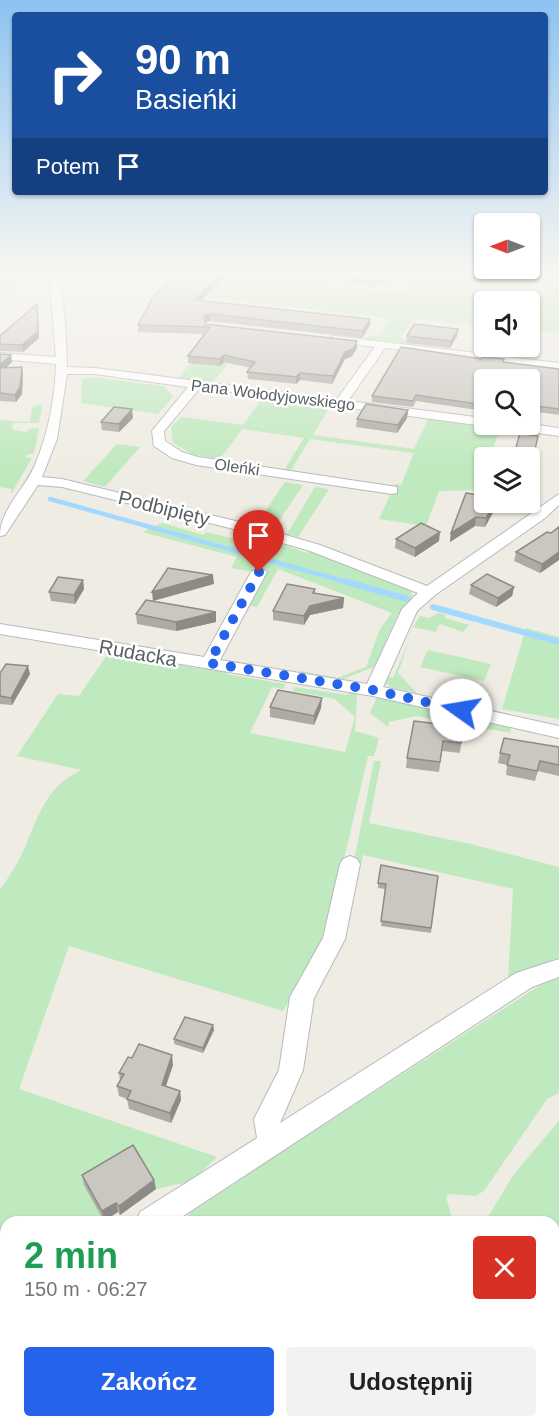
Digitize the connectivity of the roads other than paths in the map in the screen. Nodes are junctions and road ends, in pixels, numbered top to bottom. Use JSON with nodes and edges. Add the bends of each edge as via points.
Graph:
{"nodes":[{"id":1,"x":60,"y":340,"type":"edge"},
{"id":2,"x":338,"y":340,"type":"edge"},
{"id":3,"x":383,"y":345,"type":"junction"},
{"id":4,"x":0,"y":356,"type":"edge"},
{"id":5,"x":62,"y":365,"type":"junction"},
{"id":6,"x":559,"y":366,"type":"edge"},
{"id":7,"x":196,"y":385,"type":"junction"},
{"id":8,"x":340,"y":403,"type":"junction"},
{"id":9,"x":474,"y":421,"type":"edge"},
{"id":10,"x":540,"y":429,"type":"edge"},
{"id":11,"x":559,"y":432,"type":"edge"},
{"id":12,"x":34,"y":480,"type":"junction"},
{"id":13,"x":392,"y":490,"type":"dead end"},
{"id":14,"x":559,"y":498,"type":"edge"},
{"id":15,"x":0,"y":532,"type":"edge"},
{"id":16,"x":259,"y":572,"type":"dead end"},
{"id":17,"x":429,"y":592,"type":"junction"},
{"id":18,"x":0,"y":629,"type":"edge"},
{"id":19,"x":209,"y":663,"type":"junction"},
{"id":20,"x":373,"y":690,"type":"junction"},
{"id":21,"x":559,"y":732,"type":"edge"},
{"id":22,"x":350,"y":864,"type":"dead end"},
{"id":23,"x":559,"y":968,"type":"edge"},
{"id":24,"x":277,"y":1140,"type":"junction"},
{"id":25,"x":159,"y":1216,"type":"edge"}],
"edges":[{"from":1,"to":5,"type":"street"},
{"from":2,"to":3,"type":"street"},
{"from":3,"to":6,"type":"street"},
{"from":3,"to":8,"type":"street"},
{"from":4,"to":5,"type":"street","name":"Pana Wołodyjowskiego"},
{"from":5,"to":7,"type":"street","name":"Pana Wołodyjowskiego"},
{"from":5,"to":12,"type":"street","via":[[52,430]]},
{"from":7,"to":8,"type":"street","name":"Pana Wołodyjowskiego"},
{"from":7,"to":13,"type":"street","name":"Oleńki","via":[[158,430],[159,443],[171,452],[195,461]]},
{"from":8,"to":9,"type":"street","name":"Pana Wołodyjowskiego"},
{"from":10,"to":11,"type":"street"},
{"from":12,"to":15,"type":"street"},
{"from":12,"to":17,"type":"street","name":"Podbipięty","via":[[62,483],[243,527],[315,548]]},
{"from":14,"to":17,"type":"street"},
{"from":16,"to":19,"type":"street"},
{"from":17,"to":20,"type":"street","via":[[403,619]]},
{"from":18,"to":19,"type":"street","name":"Rudacka"},
{"from":19,"to":20,"type":"street","name":"Rudacka"},
{"from":20,"to":21,"type":"street","name":"Rudacka"},
{"from":22,"to":24,"type":"street","via":[[336,933],[302,997],[288,1082],[267,1119],[267,1132]]},
{"from":23,"to":24,"type":"street","via":[[524,980]]},
{"from":24,"to":25,"type":"street"}]}
